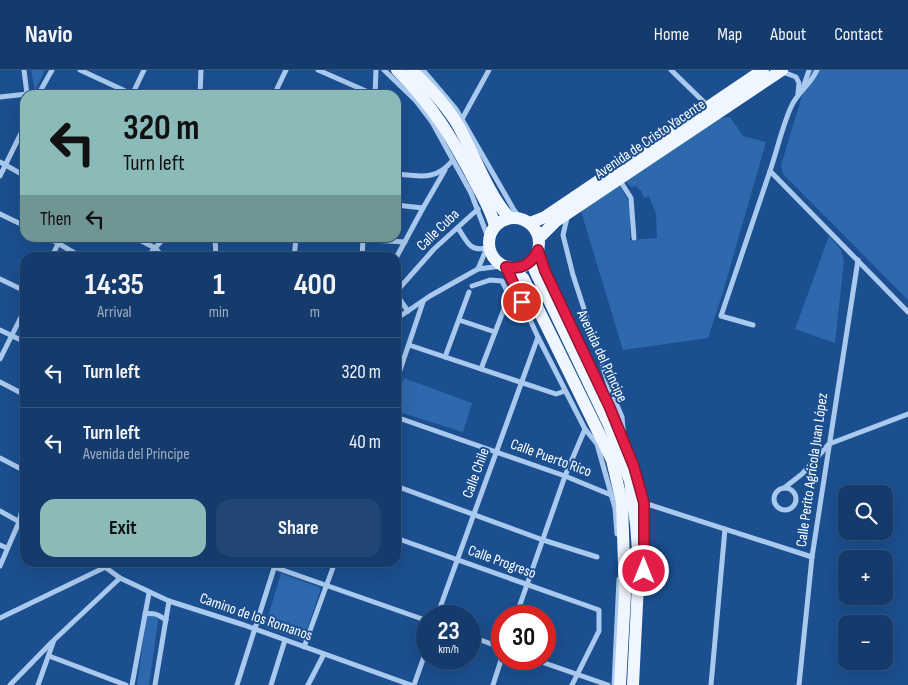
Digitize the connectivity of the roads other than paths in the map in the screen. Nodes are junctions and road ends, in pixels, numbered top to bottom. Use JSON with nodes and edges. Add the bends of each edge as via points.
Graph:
{"nodes":[{"id":1,"x":24,"y":70,"type":"edge"},
{"id":2,"x":52,"y":70,"type":"edge"},
{"id":3,"x":80,"y":70,"type":"edge"},
{"id":4,"x":144,"y":70,"type":"edge"},
{"id":5,"x":201,"y":70,"type":"edge"},
{"id":6,"x":286,"y":70,"type":"edge"},
{"id":7,"x":318,"y":70,"type":"edge"},
{"id":8,"x":376,"y":70,"type":"edge"},
{"id":9,"x":384,"y":70,"type":"edge"},
{"id":10,"x":397,"y":70,"type":"edge"},
{"id":11,"x":412,"y":70,"type":"edge"},
{"id":12,"x":423,"y":70,"type":"edge"},
{"id":13,"x":489,"y":70,"type":"edge"},
{"id":14,"x":670,"y":70,"type":"edge"},
{"id":15,"x":763,"y":70,"type":"edge"},
{"id":16,"x":809,"y":70,"type":"edge"},
{"id":17,"x":817,"y":70,"type":"edge"},
{"id":18,"x":781,"y":71,"type":"edge"},
{"id":19,"x":28,"y":90,"type":"edge"},
{"id":20,"x":41,"y":90,"type":"edge"},
{"id":21,"x":122,"y":90,"type":"edge"},
{"id":22,"x":134,"y":90,"type":"edge"},
{"id":23,"x":200,"y":90,"type":"edge"},
{"id":24,"x":276,"y":90,"type":"edge"},
{"id":25,"x":364,"y":90,"type":"edge"},
{"id":26,"x":375,"y":90,"type":"edge"},
{"id":27,"x":800,"y":92,"type":"junction"},
{"id":28,"x":20,"y":95,"type":"edge"},
{"id":29,"x":0,"y":97,"type":"edge"},
{"id":30,"x":708,"y":107,"type":"junction"},
{"id":31,"x":462,"y":119,"type":"junction"},
{"id":32,"x":20,"y":134,"type":"edge"},
{"id":33,"x":452,"y":161,"type":"junction"},
{"id":34,"x":3,"y":163,"type":"edge"},
{"id":35,"x":445,"y":170,"type":"junction"},
{"id":36,"x":770,"y":172,"type":"junction"},
{"id":37,"x":20,"y":173,"type":"edge"},
{"id":38,"x":401,"y":174,"type":"edge"},
{"id":39,"x":0,"y":176,"type":"edge"},
{"id":40,"x":619,"y":178,"type":"junction"},
{"id":41,"x":401,"y":206,"type":"edge"},
{"id":42,"x":423,"y":208,"type":"junction"},
{"id":43,"x":478,"y":210,"type":"junction"},
{"id":44,"x":569,"y":212,"type":"junction"},
{"id":45,"x":0,"y":214,"type":"edge"},
{"id":46,"x":520,"y":220,"type":"junction"},
{"id":47,"x":20,"y":224,"type":"edge"},
{"id":48,"x":495,"y":226,"type":"junction"},
{"id":49,"x":458,"y":228,"type":"junction"},
{"id":50,"x":563,"y":235,"type":"junction"},
{"id":51,"x":634,"y":238,"type":"dead end"},
{"id":52,"x":63,"y":242,"type":"edge"},
{"id":53,"x":144,"y":242,"type":"edge"},
{"id":54,"x":160,"y":242,"type":"edge"},
{"id":55,"x":401,"y":242,"type":"edge"},
{"id":56,"x":405,"y":242,"type":"junction"},
{"id":57,"x":488,"y":244,"type":"junction"},
{"id":58,"x":539,"y":244,"type":"junction"},
{"id":59,"x":155,"y":248,"type":"junction"},
{"id":60,"x":75,"y":252,"type":"edge"},
{"id":61,"x":151,"y":252,"type":"edge"},
{"id":62,"x":159,"y":252,"type":"edge"},
{"id":63,"x":399,"y":252,"type":"edge"},
{"id":64,"x":858,"y":260,"type":"junction"},
{"id":65,"x":506,"y":267,"type":"junction"},
{"id":66,"x":478,"y":269,"type":"junction"},
{"id":67,"x":0,"y":279,"type":"edge"},
{"id":68,"x":472,"y":286,"type":"dead end"},
{"id":69,"x":401,"y":287,"type":"edge"},
{"id":70,"x":20,"y":289,"type":"edge"},
{"id":71,"x":469,"y":292,"type":"dead end"},
{"id":72,"x":401,"y":300,"type":"edge"},
{"id":73,"x":423,"y":301,"type":"junction"},
{"id":74,"x":408,"y":311,"type":"junction"},
{"id":75,"x":908,"y":312,"type":"edge"},
{"id":76,"x":401,"y":316,"type":"edge"},
{"id":77,"x":20,"y":319,"type":"edge"},
{"id":78,"x":459,"y":320,"type":"junction"},
{"id":79,"x":753,"y":325,"type":"dead end"},
{"id":80,"x":0,"y":330,"type":"edge"},
{"id":81,"x":495,"y":332,"type":"junction"},
{"id":82,"x":12,"y":335,"type":"junction"},
{"id":83,"x":538,"y":338,"type":"junction"},
{"id":84,"x":20,"y":339,"type":"edge"},
{"id":85,"x":409,"y":346,"type":"junction"},
{"id":86,"x":445,"y":358,"type":"junction"},
{"id":87,"x":0,"y":359,"type":"edge"},
{"id":88,"x":401,"y":368,"type":"edge"},
{"id":89,"x":481,"y":369,"type":"junction"},
{"id":90,"x":0,"y":382,"type":"edge"},
{"id":91,"x":522,"y":383,"type":"junction"},
{"id":92,"x":566,"y":391,"type":"junction"},
{"id":93,"x":20,"y":392,"type":"edge"},
{"id":94,"x":908,"y":414,"type":"edge"},
{"id":95,"x":401,"y":418,"type":"edge"},
{"id":96,"x":585,"y":429,"type":"junction"},
{"id":97,"x":829,"y":444,"type":"junction"},
{"id":98,"x":625,"y":445,"type":"junction"},
{"id":99,"x":497,"y":452,"type":"junction"},
{"id":100,"x":0,"y":458,"type":"edge"},
{"id":101,"x":20,"y":468,"type":"edge"},
{"id":102,"x":565,"y":476,"type":"junction"},
{"id":103,"x":401,"y":488,"type":"edge"},
{"id":104,"x":784,"y":488,"type":"junction"},
{"id":105,"x":611,"y":494,"type":"junction"},
{"id":106,"x":644,"y":503,"type":"junction"},
{"id":107,"x":0,"y":511,"type":"edge"},
{"id":108,"x":474,"y":514,"type":"junction"},
{"id":109,"x":20,"y":518,"type":"edge"},
{"id":110,"x":19,"y":522,"type":"junction"},
{"id":111,"x":725,"y":529,"type":"junction"},
{"id":112,"x":401,"y":540,"type":"edge"},
{"id":113,"x":543,"y":540,"type":"junction"},
{"id":114,"x":0,"y":545,"type":"edge"},
{"id":115,"x":8,"y":548,"type":"junction"},
{"id":116,"x":597,"y":557,"type":"dead end"},
{"id":117,"x":812,"y":557,"type":"junction"},
{"id":118,"x":457,"y":560,"type":"junction"},
{"id":119,"x":0,"y":566,"type":"edge"},
{"id":120,"x":272,"y":567,"type":"edge"},
{"id":121,"x":280,"y":567,"type":"edge"},
{"id":122,"x":334,"y":567,"type":"edge"},
{"id":123,"x":106,"y":568,"type":"joint"},
{"id":124,"x":120,"y":578,"type":"junction"},
{"id":125,"x":527,"y":585,"type":"junction"},
{"id":126,"x":327,"y":586,"type":"junction"},
{"id":127,"x":149,"y":593,"type":"junction"},
{"id":128,"x":169,"y":601,"type":"junction"},
{"id":129,"x":441,"y":605,"type":"edge"},
{"id":130,"x":520,"y":605,"type":"edge"},
{"id":131,"x":145,"y":614,"type":"junction"},
{"id":132,"x":416,"y":617,"type":"edge"},
{"id":133,"x":0,"y":618,"type":"edge"},
{"id":134,"x":166,"y":620,"type":"junction"},
{"id":135,"x":254,"y":629,"type":"junction"},
{"id":136,"x":54,"y":640,"type":"junction"},
{"id":137,"x":284,"y":640,"type":"junction"},
{"id":138,"x":304,"y":647,"type":"junction"},
{"id":139,"x":324,"y":654,"type":"junction"},
{"id":140,"x":49,"y":656,"type":"junction"},
{"id":141,"x":556,"y":667,"type":"edge"},
{"id":142,"x":419,"y":670,"type":"edge"},
{"id":143,"x":498,"y":670,"type":"edge"},
{"id":144,"x":577,"y":674,"type":"junction"},
{"id":145,"x":404,"y":684,"type":"edge"},
{"id":146,"x":10,"y":685,"type":"edge"},
{"id":147,"x":38,"y":685,"type":"edge"},
{"id":148,"x":126,"y":685,"type":"edge"},
{"id":149,"x":132,"y":685,"type":"edge"},
{"id":150,"x":155,"y":685,"type":"edge"},
{"id":151,"x":237,"y":685,"type":"edge"},
{"id":152,"x":271,"y":685,"type":"edge"},
{"id":153,"x":308,"y":685,"type":"edge"},
{"id":154,"x":413,"y":685,"type":"edge"},
{"id":155,"x":493,"y":685,"type":"edge"},
{"id":156,"x":572,"y":685,"type":"edge"},
{"id":157,"x":608,"y":685,"type":"edge"},
{"id":158,"x":614,"y":685,"type":"edge"},
{"id":159,"x":620,"y":685,"type":"edge"},
{"id":160,"x":633,"y":685,"type":"edge"},
{"id":161,"x":638,"y":685,"type":"edge"},
{"id":162,"x":711,"y":685,"type":"edge"},
{"id":163,"x":799,"y":685,"type":"edge"}],
"edges":[{"from":1,"to":19,"type":"street"},
{"from":2,"to":20,"type":"street"},
{"from":3,"to":21,"type":"street"},
{"from":4,"to":22,"type":"street"},
{"from":5,"to":23,"type":"street"},
{"from":6,"to":24,"type":"street"},
{"from":7,"to":25,"type":"street"},
{"from":8,"to":26,"type":"street"},
{"from":9,"to":33,"type":"street","via":[[432,122]]},
{"from":10,"to":48,"type":"main road","via":[[419,92],[452,139]]},
{"from":11,"to":46,"type":"main road","via":[[458,125],[504,213]]},
{"from":12,"to":31,"type":"street"},
{"from":13,"to":31,"type":"street"},
{"from":14,"to":30,"type":"street"},
{"from":15,"to":30,"type":"main road","name":"Avenida de Cristo Yacente"},
{"from":16,"to":27,"type":"street"},
{"from":17,"to":27,"type":"street","via":[[813,80]]},
{"from":18,"to":27,"type":"street","via":[[796,77]]},
{"from":18,"to":40,"type":"main road","name":"Avenida de Cristo Yacente"},
{"from":27,"to":36,"type":"street","via":[[791,106]]},
{"from":28,"to":29,"type":"street"},
{"from":30,"to":46,"type":"main road","name":"Avenida de Cristo Yacente","via":[[546,217]]},
{"from":31,"to":46,"type":"street"},
{"from":32,"to":34,"type":"street"},
{"from":33,"to":35,"type":"street"},
{"from":33,"to":43,"type":"street"},
{"from":34,"to":37,"type":"street"},
{"from":34,"to":39,"type":"street"},
{"from":35,"to":38,"type":"street","via":[[426,176]]},
{"from":35,"to":42,"type":"street"},
{"from":36,"to":64,"type":"street"},
{"from":36,"to":79,"type":"street","via":[[721,316]]},
{"from":40,"to":44,"type":"main road","name":"Avenida de Cristo Yacente"},
{"from":40,"to":51,"type":"street","via":[[631,198]]},
{"from":41,"to":42,"type":"street"},
{"from":42,"to":56,"type":"street"},
{"from":43,"to":49,"type":"street","name":"Calle Cuba"},
{"from":43,"to":57,"type":"street"},
{"from":44,"to":50,"type":"street"},
{"from":44,"to":58,"type":"main road","name":"Avenida de Cristo Yacente","via":[[556,221]]},
{"from":45,"to":47,"type":"street"},
{"from":46,"to":48,"type":"main road","via":[[501,221]]},
{"from":46,"to":58,"type":"main road","via":[[536,230]]},
{"from":48,"to":57,"type":"main road"},
{"from":49,"to":57,"type":"street","via":[[470,247],[478,250]]},
{"from":49,"to":69,"type":"street","name":"Calle Cuba","via":[[434,249]]},
{"from":50,"to":58,"type":"street","via":[[557,230]]},
{"from":50,"to":98,"type":"street","via":[[576,285],[622,417]]},
{"from":52,"to":60,"type":"street"},
{"from":53,"to":59,"type":"street"},
{"from":54,"to":59,"type":"street"},
{"from":55,"to":56,"type":"street"},
{"from":56,"to":63,"type":"street"},
{"from":57,"to":65,"type":"main road","via":[[495,260]]},
{"from":57,"to":66,"type":"street"},
{"from":58,"to":65,"type":"main road","via":[[524,266]]},
{"from":58,"to":98,"type":"street","name":"Avenida del Príncipe","via":[[545,271]]},
{"from":58,"to":160,"type":"main road","name":"Avenida del Príncipe","via":[[536,273],[609,425],[630,481],[639,564]]},
{"from":59,"to":61,"type":"street"},
{"from":59,"to":62,"type":"street"},
{"from":64,"to":75,"type":"street"},
{"from":64,"to":97,"type":"street","name":"Calle Perito Agrícola Juan López"},
{"from":65,"to":66,"type":"street"},
{"from":65,"to":83,"type":"street"},
{"from":65,"to":159,"type":"main road","via":[[524,278],[612,460],[622,503],[625,594]]},
{"from":66,"to":73,"type":"street"},
{"from":67,"to":70,"type":"street"},
{"from":68,"to":81,"type":"street","via":[[490,280],[502,281],[509,296]]},
{"from":71,"to":78,"type":"street"},
{"from":72,"to":74,"type":"street","name":"Calle Cuba"},
{"from":73,"to":74,"type":"street"},
{"from":73,"to":85,"type":"street"},
{"from":74,"to":76,"type":"street"},
{"from":77,"to":82,"type":"street"},
{"from":78,"to":81,"type":"street"},
{"from":78,"to":86,"type":"street"},
{"from":80,"to":82,"type":"street"},
{"from":81,"to":89,"type":"street"},
{"from":82,"to":84,"type":"street"},
{"from":82,"to":87,"type":"street"},
{"from":83,"to":91,"type":"street","name":"Calle Chile"},
{"from":83,"to":92,"type":"street"},
{"from":85,"to":86,"type":"street"},
{"from":85,"to":88,"type":"street"},
{"from":86,"to":89,"type":"street"},
{"from":89,"to":91,"type":"street"},
{"from":90,"to":93,"type":"street"},
{"from":91,"to":92,"type":"street","via":[[556,394]]},
{"from":91,"to":99,"type":"street","name":"Calle Chile"},
{"from":92,"to":96,"type":"street"},
{"from":94,"to":97,"type":"street"},
{"from":95,"to":99,"type":"street","name":"Calle Puerto Rico"},
{"from":96,"to":102,"type":"street"},
{"from":96,"to":105,"type":"street","via":[[597,444]]},
{"from":97,"to":104,"type":"street","via":[[802,474]]},
{"from":97,"to":117,"type":"street","name":"Calle Perito Agrícola Juan López"},
{"from":98,"to":106,"type":"street","name":"Avenida del Príncipe"},
{"from":99,"to":102,"type":"street","name":"Calle Puerto Rico"},
{"from":99,"to":108,"type":"street","name":"Calle Chile"},
{"from":100,"to":101,"type":"street"},
{"from":102,"to":105,"type":"street","name":"Calle Puerto Rico"},
{"from":102,"to":113,"type":"street"},
{"from":103,"to":108,"type":"street"},
{"from":104,"to":104,"type":"street","via":[[776,492],[774,500],[779,508],[786,510],[795,503],[796,496],[792,490]]},
{"from":105,"to":158,"type":"street","via":[[620,568]]},
{"from":106,"to":111,"type":"street"},
{"from":106,"to":161,"type":"street","name":"Avenida del Príncipe"},
{"from":107,"to":110,"type":"street"},
{"from":108,"to":113,"type":"street"},
{"from":108,"to":118,"type":"street","name":"Calle Chile"},
{"from":109,"to":110,"type":"street"},
{"from":110,"to":115,"type":"street"},
{"from":111,"to":117,"type":"street"},
{"from":111,"to":162,"type":"street"},
{"from":112,"to":118,"type":"street","name":"Calle Progreso"},
{"from":113,"to":116,"type":"street"},
{"from":113,"to":125,"type":"street"},
{"from":114,"to":115,"type":"street"},
{"from":115,"to":119,"type":"street"},
{"from":117,"to":163,"type":"street","name":"Calle Perito Agrícola Juan López"},
{"from":118,"to":125,"type":"street","name":"Calle Progreso"},
{"from":118,"to":129,"type":"street","name":"Calle Chile"},
{"from":120,"to":135,"type":"street"},
{"from":121,"to":126,"type":"street"},
{"from":122,"to":126,"type":"street"},
{"from":123,"to":124,"type":"street","name":"Camino de los Romanos"},
{"from":123,"to":133,"type":"street"},
{"from":124,"to":127,"type":"street","name":"Camino de los Romanos"},
{"from":124,"to":136,"type":"street"},
{"from":125,"to":130,"type":"street"},
{"from":125,"to":144,"type":"street","name":"Calle Progreso","via":[[599,610],[599,631]]},
{"from":126,"to":132,"type":"street"},
{"from":126,"to":138,"type":"street"},
{"from":127,"to":128,"type":"street","name":"Camino de los Romanos"},
{"from":127,"to":131,"type":"street"},
{"from":128,"to":134,"type":"street"},
{"from":128,"to":135,"type":"street","name":"Camino de los Romanos"},
{"from":131,"to":134,"type":"street","via":[[152,612]]},
{"from":131,"to":149,"type":"street"},
{"from":134,"to":150,"type":"street"},
{"from":135,"to":137,"type":"street","name":"Camino de los Romanos"},
{"from":135,"to":151,"type":"street"},
{"from":136,"to":140,"type":"street"},
{"from":136,"to":146,"type":"street"},
{"from":137,"to":138,"type":"street","name":"Camino de los Romanos"},
{"from":137,"to":152,"type":"street"},
{"from":138,"to":139,"type":"street","name":"Camino de los Romanos"},
{"from":139,"to":145,"type":"street","name":"Camino de los Romanos"},
{"from":139,"to":153,"type":"street"},
{"from":140,"to":147,"type":"street"},
{"from":140,"to":148,"type":"street"},
{"from":141,"to":144,"type":"street"},
{"from":142,"to":154,"type":"street"},
{"from":143,"to":155,"type":"street"},
{"from":144,"to":156,"type":"street"},
{"from":144,"to":157,"type":"street"},
{"from":145,"to":154,"type":"street","name":"Camino de los Romanos"}]}
